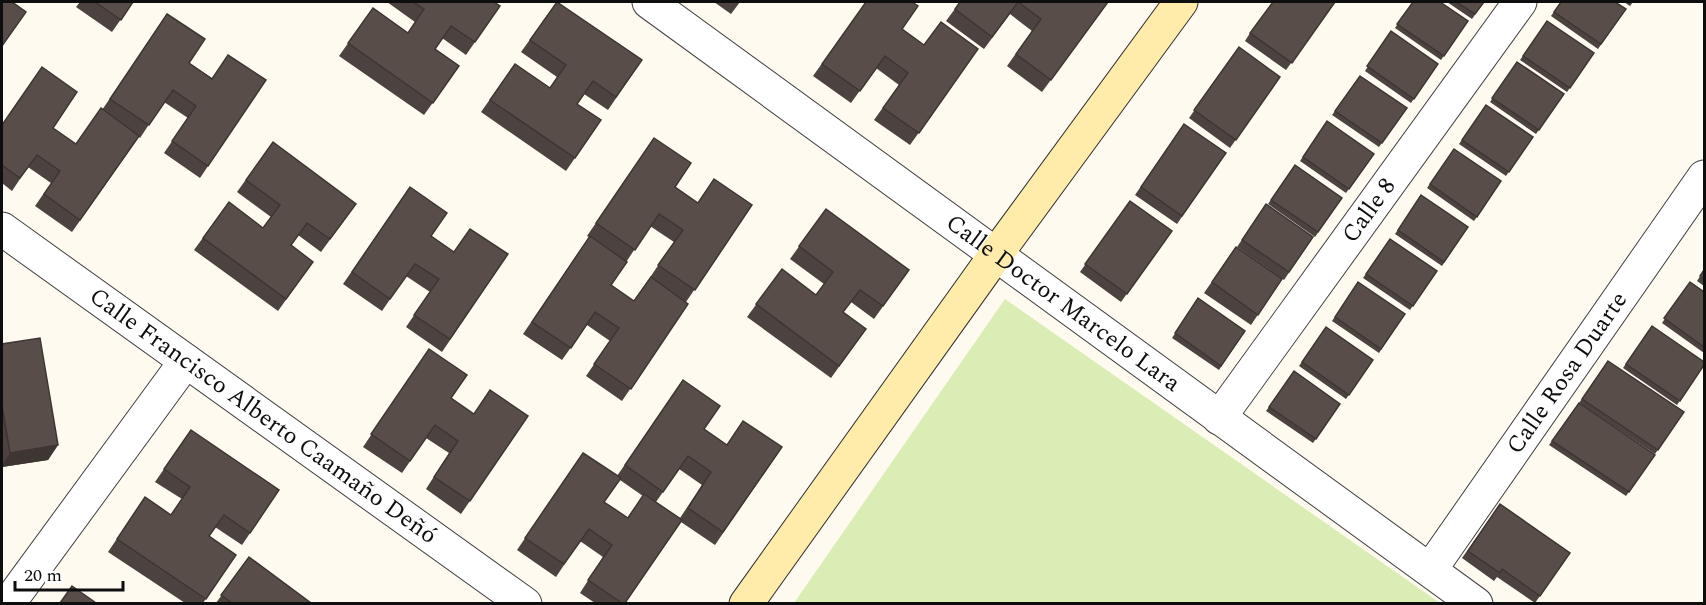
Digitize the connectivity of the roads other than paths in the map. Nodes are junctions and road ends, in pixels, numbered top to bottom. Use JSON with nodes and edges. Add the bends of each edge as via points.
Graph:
{"nodes":[{"id":1,"x":649,"y":2,"type":"edge"},
{"id":2,"x":1181,"y":2,"type":"edge"},
{"id":3,"x":1520,"y":2,"type":"edge"},
{"id":4,"x":1704,"y":177,"type":"edge"},
{"id":5,"x":2,"y":229,"type":"edge"},
{"id":6,"x":997,"y":254,"type":"junction"},
{"id":7,"x":186,"y":361,"type":"junction"},
{"id":8,"x":1219,"y":418,"type":"junction"},
{"id":9,"x":1430,"y":570,"type":"junction"},
{"id":10,"x":8,"y":603,"type":"edge"},
{"id":11,"x":525,"y":603,"type":"edge"},
{"id":12,"x":746,"y":603,"type":"edge"},
{"id":13,"x":1476,"y":603,"type":"edge"}],
"edges":[{"from":1,"to":6,"type":"street","name":"Calle Doctor Marcelo Lara"},
{"from":2,"to":6,"type":"street"},
{"from":3,"to":8,"type":"street","name":"Calle 8"},
{"from":4,"to":9,"type":"street","name":"Calle Rosa Duarte"},
{"from":5,"to":7,"type":"street","name":"Calle Francisco Alberto Caamaño Deñó"},
{"from":6,"to":8,"type":"street","name":"Calle Doctor Marcelo Lara"},
{"from":6,"to":12,"type":"street"},
{"from":7,"to":10,"type":"street"},
{"from":7,"to":11,"type":"street","name":"Calle Francisco Alberto Caamaño Deñó"},
{"from":8,"to":9,"type":"street","name":"Calle Doctor Marcelo Lara"},
{"from":9,"to":13,"type":"street","name":"Calle Doctor Marcelo Lara"}]}
